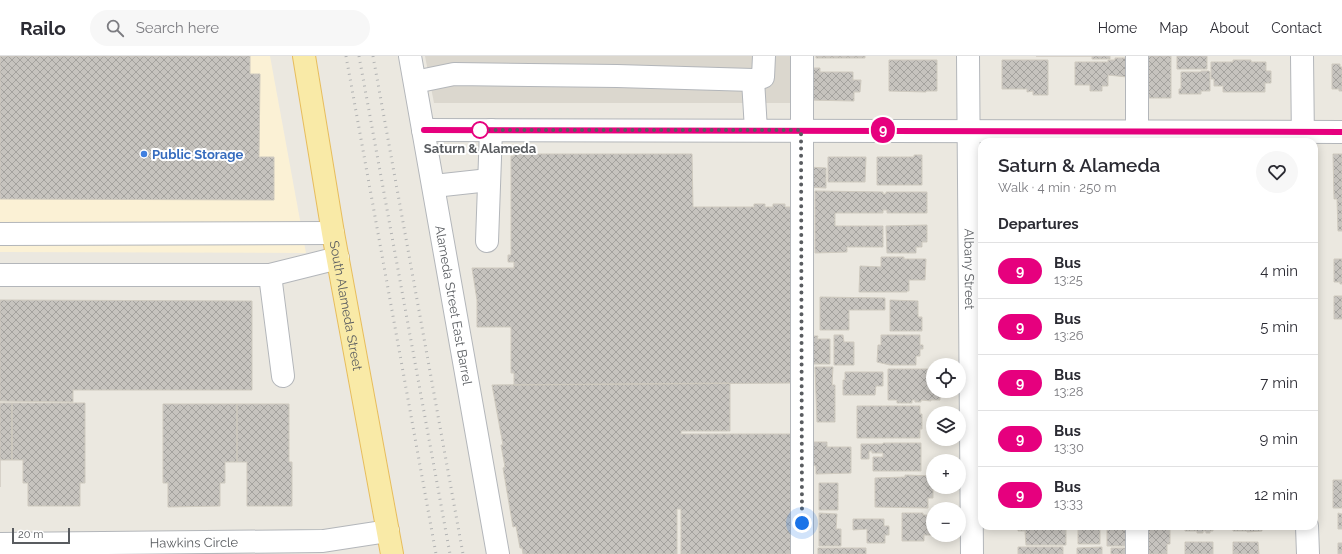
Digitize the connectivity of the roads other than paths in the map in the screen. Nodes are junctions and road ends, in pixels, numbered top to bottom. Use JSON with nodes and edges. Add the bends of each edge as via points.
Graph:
{"nodes":[{"id":1,"x":304,"y":56,"type":"edge"},
{"id":2,"x":410,"y":56,"type":"edge"},
{"id":3,"x":764,"y":56,"type":"edge"},
{"id":4,"x":802,"y":56,"type":"edge"},
{"id":5,"x":968,"y":56,"type":"edge"},
{"id":6,"x":1137,"y":56,"type":"edge"},
{"id":7,"x":1302,"y":56,"type":"edge"},
{"id":8,"x":753,"y":80,"type":"junction"},
{"id":9,"x":414,"y":82,"type":"junction"},
{"id":10,"x":424,"y":130,"type":"junction"},
{"id":11,"x":491,"y":130,"type":"junction"},
{"id":12,"x":756,"y":130,"type":"junction"},
{"id":13,"x":801,"y":130,"type":"junction"},
{"id":14,"x":968,"y":131,"type":"junction"},
{"id":15,"x":1342,"y":132,"type":"edge"},
{"id":16,"x":1137,"y":137,"type":"edge"},
{"id":17,"x":1302,"y":137,"type":"edge"},
{"id":18,"x":489,"y":180,"type":"junction"},
{"id":19,"x":434,"y":186,"type":"junction"},
{"id":20,"x":333,"y":233,"type":"junction"},
{"id":21,"x":0,"y":234,"type":"edge"},
{"id":22,"x":487,"y":241,"type":"dead end"},
{"id":23,"x":338,"y":258,"type":"junction"},
{"id":24,"x":0,"y":274,"type":"edge"},
{"id":25,"x":270,"y":275,"type":"junction"},
{"id":26,"x":283,"y":376,"type":"dead end"},
{"id":27,"x":1137,"y":530,"type":"edge"},
{"id":28,"x":1307,"y":530,"type":"edge"},
{"id":29,"x":388,"y":531,"type":"junction"},
{"id":30,"x":0,"y":544,"type":"edge"},
{"id":31,"x":101,"y":548,"type":"edge"},
{"id":32,"x":392,"y":554,"type":"edge"},
{"id":33,"x":498,"y":554,"type":"edge"},
{"id":34,"x":802,"y":554,"type":"edge"},
{"id":35,"x":972,"y":554,"type":"edge"},
{"id":36,"x":1137,"y":554,"type":"edge"},
{"id":37,"x":1308,"y":554,"type":"edge"}],
"edges":[{"from":1,"to":20,"type":"main road","name":"South Alameda Street"},
{"from":2,"to":9,"type":"street","name":"Alameda Street East Barrel"},
{"from":3,"to":8,"type":"street","via":[[763,77]]},
{"from":4,"to":13,"type":"street"},
{"from":5,"to":14,"type":"street","name":"Albany Street"},
{"from":6,"to":16,"type":"street"},
{"from":7,"to":17,"type":"street"},
{"from":8,"to":9,"type":"street","via":[[454,74]]},
{"from":8,"to":12,"type":"street"},
{"from":9,"to":10,"type":"street","name":"Alameda Street East Barrel"},
{"from":10,"to":11,"type":"street"},
{"from":10,"to":19,"type":"street","name":"Alameda Street East Barrel"},
{"from":11,"to":12,"type":"street"},
{"from":11,"to":18,"type":"street"},
{"from":12,"to":13,"type":"street"},
{"from":13,"to":14,"type":"street"},
{"from":13,"to":34,"type":"street"},
{"from":14,"to":16,"type":"street"},
{"from":14,"to":35,"type":"street","name":"Albany Street"},
{"from":15,"to":17,"type":"street"},
{"from":16,"to":17,"type":"street"},
{"from":18,"to":19,"type":"street"},
{"from":18,"to":22,"type":"street"},
{"from":19,"to":33,"type":"street","name":"Alameda Street East Barrel"},
{"from":20,"to":21,"type":"street"},
{"from":20,"to":23,"type":"main road","name":"South Alameda Street"},
{"from":23,"to":25,"type":"street"},
{"from":23,"to":29,"type":"main road","name":"South Alameda Street"},
{"from":24,"to":25,"type":"street"},
{"from":25,"to":26,"type":"street"},
{"from":27,"to":36,"type":"street"},
{"from":28,"to":37,"type":"street"},
{"from":29,"to":31,"type":"street","name":"Hawkins Circle","via":[[323,541]]},
{"from":29,"to":32,"type":"main road","name":"South Alameda Street"},
{"from":30,"to":31,"type":"street","name":"Hawkins Circle"}]}
